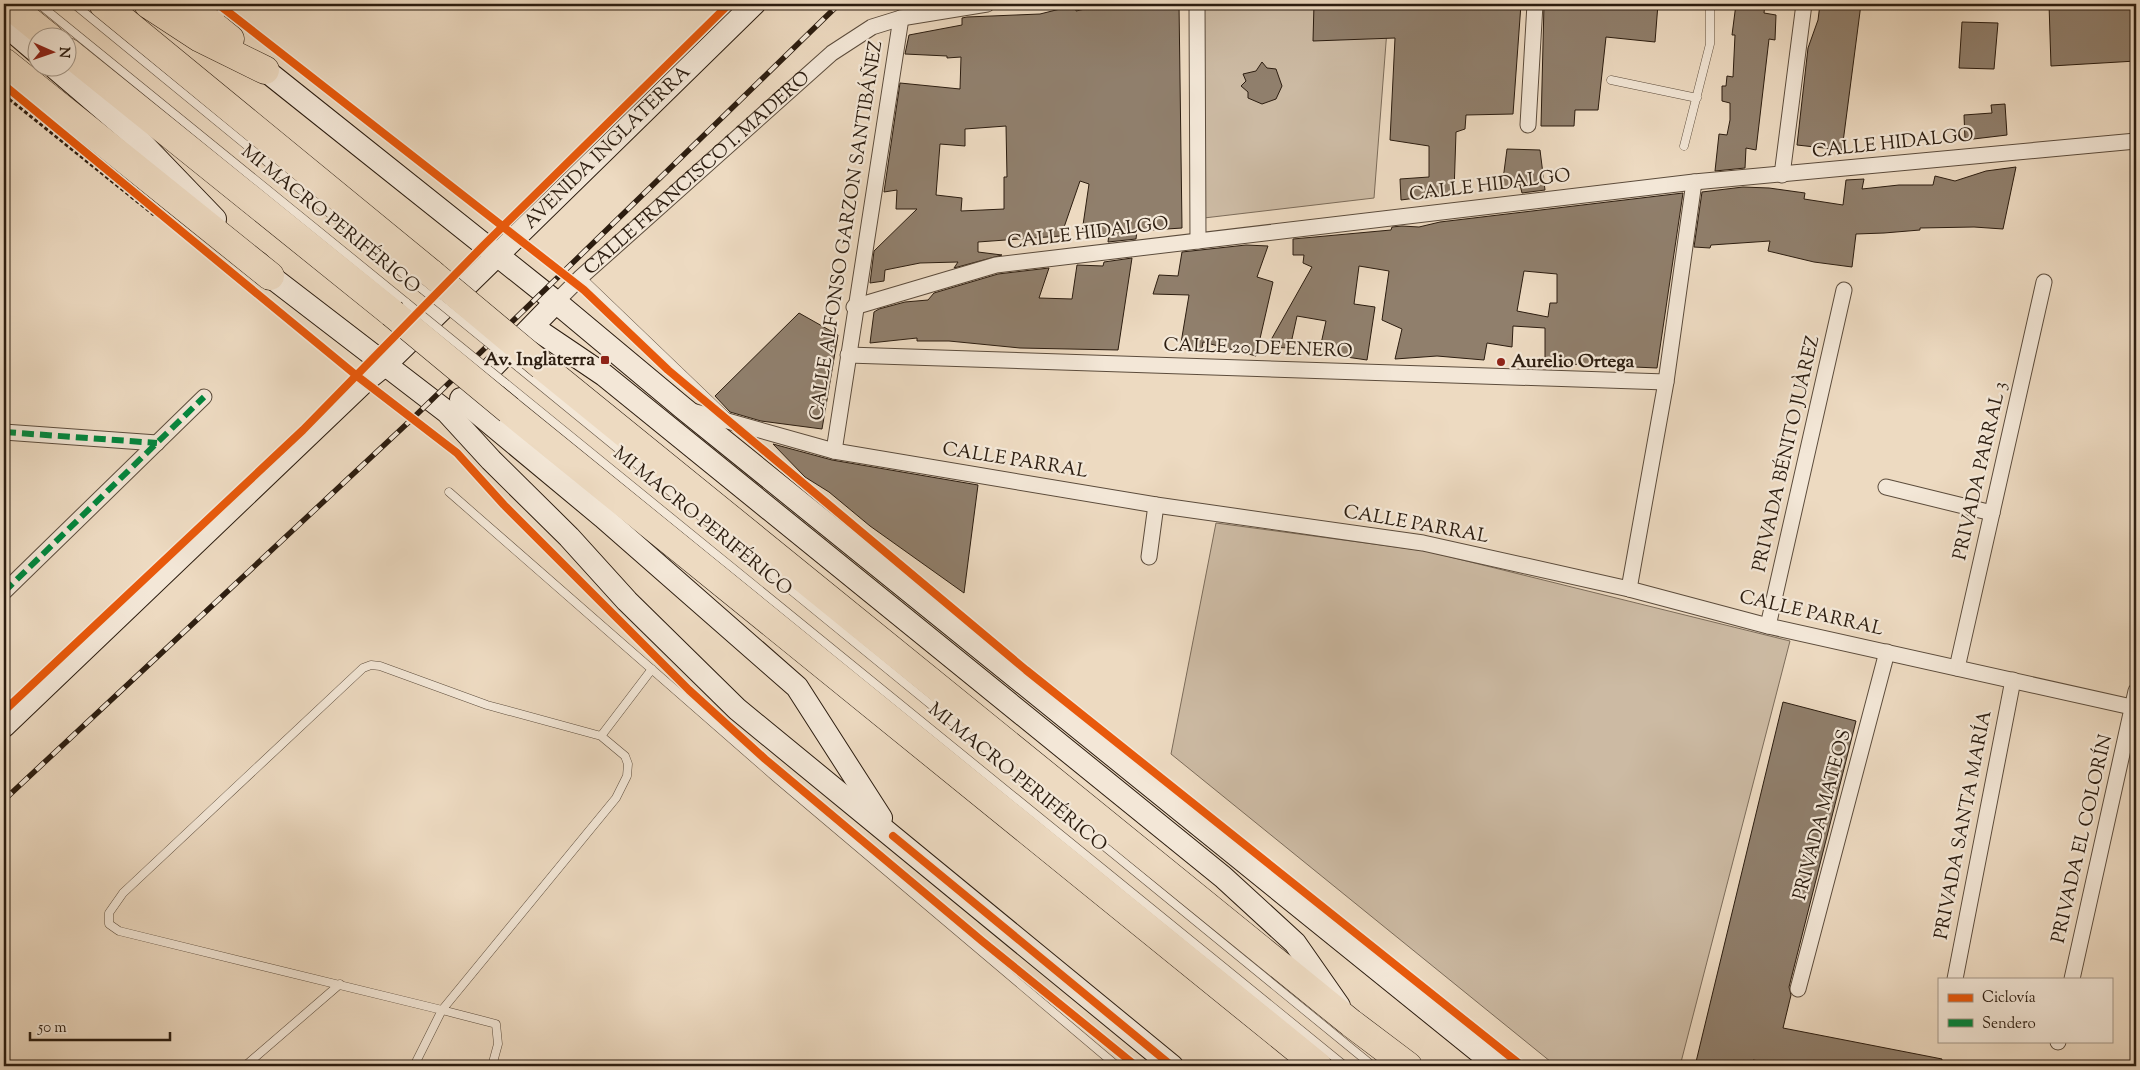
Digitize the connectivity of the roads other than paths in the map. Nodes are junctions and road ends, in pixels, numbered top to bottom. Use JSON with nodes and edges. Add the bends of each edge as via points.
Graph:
{"nodes":[{"id":1,"x":8,"y":4,"type":"edge"},
{"id":2,"x":39,"y":4,"type":"edge"},
{"id":3,"x":74,"y":4,"type":"edge"},
{"id":4,"x":103,"y":4,"type":"edge"},
{"id":5,"x":148,"y":4,"type":"edge"},
{"id":6,"x":187,"y":4,"type":"edge"},
{"id":7,"x":754,"y":4,"type":"edge"},
{"id":8,"x":987,"y":4,"type":"edge"},
{"id":9,"x":1197,"y":4,"type":"edge"},
{"id":10,"x":1535,"y":4,"type":"edge"},
{"id":11,"x":1710,"y":4,"type":"edge"},
{"id":12,"x":1804,"y":4,"type":"edge"},
{"id":13,"x":940,"y":7,"type":"edge"},
{"id":14,"x":220,"y":14,"type":"edge"},
{"id":15,"x":901,"y":18,"type":"junction"},
{"id":16,"x":4,"y":24,"type":"edge"},
{"id":17,"x":38,"y":28,"type":"edge"},
{"id":18,"x":28,"y":44,"type":"edge"},
{"id":19,"x":78,"y":60,"type":"edge"},
{"id":20,"x":4,"y":62,"type":"edge"},
{"id":21,"x":265,"y":70,"type":"junction"},
{"id":22,"x":66,"y":78,"type":"edge"},
{"id":23,"x":1611,"y":80,"type":"dead end"},
{"id":24,"x":1697,"y":98,"type":"junction"},
{"id":25,"x":1528,"y":125,"type":"dead end"},
{"id":26,"x":2136,"y":141,"type":"edge"},
{"id":27,"x":1684,"y":146,"type":"dead end"},
{"id":28,"x":1782,"y":175,"type":"junction"},
{"id":29,"x":1694,"y":182,"type":"junction"},
{"id":30,"x":1198,"y":241,"type":"junction"},
{"id":31,"x":496,"y":255,"type":"junction"},
{"id":32,"x":581,"y":277,"type":"junction"},
{"id":33,"x":427,"y":281,"type":"junction"},
{"id":34,"x":261,"y":282,"type":"junction"},
{"id":35,"x":2044,"y":282,"type":"dead end"},
{"id":36,"x":1844,"y":290,"type":"dead end"},
{"id":37,"x":556,"y":302,"type":"junction"},
{"id":38,"x":854,"y":307,"type":"junction"},
{"id":39,"x":400,"y":308,"type":"junction"},
{"id":40,"x":533,"y":327,"type":"junction"},
{"id":41,"x":848,"y":355,"type":"junction"},
{"id":42,"x":385,"y":365,"type":"junction"},
{"id":43,"x":530,"y":367,"type":"junction"},
{"id":44,"x":1666,"y":382,"type":"junction"},
{"id":45,"x":204,"y":397,"type":"dead end"},
{"id":46,"x":454,"y":406,"type":"junction"},
{"id":47,"x":683,"y":408,"type":"junction"},
{"id":48,"x":735,"y":424,"type":"junction"},
{"id":49,"x":4,"y":432,"type":"edge"},
{"id":50,"x":157,"y":443,"type":"junction"},
{"id":51,"x":834,"y":451,"type":"junction"},
{"id":52,"x":1886,"y":487,"type":"dead end"},
{"id":53,"x":449,"y":492,"type":"dead end"},
{"id":54,"x":1156,"y":505,"type":"junction"},
{"id":55,"x":1992,"y":513,"type":"junction"},
{"id":56,"x":1149,"y":557,"type":"dead end"},
{"id":57,"x":1628,"y":590,"type":"junction"},
{"id":58,"x":4,"y":592,"type":"edge"},
{"id":59,"x":1768,"y":626,"type":"junction"},
{"id":60,"x":1887,"y":652,"type":"junction"},
{"id":61,"x":1957,"y":668,"type":"junction"},
{"id":62,"x":652,"y":669,"type":"junction"},
{"id":63,"x":2013,"y":680,"type":"junction"},
{"id":64,"x":2136,"y":691,"type":"edge"},
{"id":65,"x":1036,"y":692,"type":"junction"},
{"id":66,"x":2135,"y":708,"type":"edge"},
{"id":67,"x":4,"y":726,"type":"edge"},
{"id":68,"x":602,"y":736,"type":"junction"},
{"id":69,"x":1102,"y":780,"type":"junction"},
{"id":70,"x":892,"y":836,"type":"junction"},
{"id":71,"x":1955,"y":978,"type":"edge"},
{"id":72,"x":2072,"y":978,"type":"edge"},
{"id":73,"x":340,"y":984,"type":"junction"},
{"id":74,"x":1798,"y":989,"type":"dead end"},
{"id":75,"x":442,"y":1010,"type":"junction"},
{"id":76,"x":1350,"y":1023,"type":"junction"},
{"id":77,"x":1312,"y":1063,"type":"edge"},
{"id":78,"x":245,"y":1066,"type":"edge"},
{"id":79,"x":414,"y":1066,"type":"edge"},
{"id":80,"x":492,"y":1066,"type":"edge"},
{"id":81,"x":1117,"y":1066,"type":"edge"},
{"id":82,"x":1172,"y":1066,"type":"edge"},
{"id":83,"x":1346,"y":1066,"type":"edge"},
{"id":84,"x":1373,"y":1066,"type":"edge"},
{"id":85,"x":1408,"y":1066,"type":"edge"},
{"id":86,"x":1497,"y":1066,"type":"edge"}],
"edges":[{"from":1,"to":17,"type":"highway"},
{"from":2,"to":39,"type":"lane","name":"MI MACRO PERIFÉRICO"},
{"from":3,"to":33,"type":"lane","name":"MI MACRO PERIFÉRICO"},
{"from":4,"to":33,"type":"highway"},
{"from":5,"to":21,"type":"highway","via":[[200,38]]},
{"from":6,"to":14,"type":"highway"},
{"from":7,"to":31,"type":"main road","name":"AVENIDA INGLATERRA"},
{"from":8,"to":13,"type":"street","name":"CALLE FRANCISCO I. MADERO"},
{"from":9,"to":30,"type":"street"},
{"from":10,"to":25,"type":"street"},
{"from":11,"to":24,"type":"lane","via":[[1710,44]]},
{"from":12,"to":28,"type":"street"},
{"from":13,"to":15,"type":"street","name":"CALLE FRANCISCO I. MADERO"},
{"from":14,"to":21,"type":"highway"},
{"from":15,"to":32,"type":"street","name":"CALLE FRANCISCO I. MADERO","via":[[872,27],[832,53]]},
{"from":15,"to":38,"type":"street","name":"CALLE ALFONSO GARZON SANTIBÁÑEZ"},
{"from":16,"to":18,"type":"main road"},
{"from":19,"to":39,"type":"highway"},
{"from":20,"to":34,"type":"highway"},
{"from":21,"to":31,"type":"main road"},
{"from":22,"to":34,"type":"main road","via":[[138,139]]},
{"from":23,"to":24,"type":"lane"},
{"from":24,"to":27,"type":"lane"},
{"from":26,"to":28,"type":"street","name":"CALLE HIDALGO"},
{"from":28,"to":29,"type":"street","name":"CALLE HIDALGO"},
{"from":29,"to":30,"type":"street","name":"CALLE HIDALGO"},
{"from":29,"to":44,"type":"street"},
{"from":30,"to":38,"type":"street","name":"CALLE HIDALGO","via":[[996,265]]},
{"from":31,"to":37,"type":"main road"},
{"from":31,"to":42,"type":"main road","name":"AVENIDA INGLATERRA"},
{"from":32,"to":37,"type":"street","name":"CALLE FRANCISCO I. MADERO"},
{"from":32,"to":48,"type":"lane"},
{"from":33,"to":43,"type":"highway","bridge":true},
{"from":34,"to":42,"type":"main road"},
{"from":35,"to":55,"type":"street","name":"PRIVADA PARRAL 3"},
{"from":36,"to":59,"type":"street","name":"PRIVADA BÉNITO JUÀREZ"},
{"from":37,"to":40,"type":"main road","name":"CALLE FRANCISCO I. MADERO"},
{"from":37,"to":47,"type":"main road"},
{"from":38,"to":41,"type":"street","name":"CALLE ALFONSO GARZON SANTIBÁÑEZ"},
{"from":39,"to":77,"type":"highway","bridge":true,"via":[[509,410]]},
{"from":39,"to":83,"type":"lane","name":"MI MACRO PERIFÉRICO","bridge":true,"via":[[504,382]]},
{"from":40,"to":46,"type":"main road","name":"CALLE FRANCISCO I. MADERO"},
{"from":40,"to":69,"type":"main road","via":[[604,375]]},
{"from":41,"to":44,"type":"street","name":"CALLE 20 DE ENERO"},
{"from":41,"to":51,"type":"street","name":"CALLE ALFONSO GARZON SANTIBÁÑEZ"},
{"from":42,"to":46,"type":"main road"},
{"from":42,"to":67,"type":"main road","name":"AVENIDA INGLATERRA"},
{"from":43,"to":76,"type":"highway"},
{"from":43,"to":84,"type":"lane","name":"MI MACRO PERIFÉRICO"},
{"from":44,"to":57,"type":"street"},
{"from":45,"to":50,"type":"street"},
{"from":46,"to":70,"type":"main road","via":[[690,665],[737,709]]},
{"from":46,"to":70,"type":"main road","via":[[603,518],[796,687]]},
{"from":47,"to":48,"type":"street","name":"CALLE PARRAL"},
{"from":47,"to":65,"type":"main road"},
{"from":48,"to":51,"type":"street","name":"CALLE PARRAL"},
{"from":49,"to":50,"type":"street"},
{"from":50,"to":58,"type":"street"},
{"from":51,"to":54,"type":"street","name":"CALLE PARRAL"},
{"from":52,"to":55,"type":"street"},
{"from":53,"to":62,"type":"lane"},
{"from":54,"to":56,"type":"street"},
{"from":54,"to":57,"type":"street","name":"CALLE PARRAL","via":[[1423,543]]},
{"from":55,"to":61,"type":"street","name":"PRIVADA PARRAL 3"},
{"from":57,"to":59,"type":"street","name":"CALLE PARRAL"},
{"from":59,"to":60,"type":"street","name":"CALLE PARRAL"},
{"from":60,"to":61,"type":"street","name":"CALLE PARRAL"},
{"from":60,"to":74,"type":"street","name":"PRIVADA MATEOS"},
{"from":61,"to":63,"type":"street","name":"CALLE PARRAL"},
{"from":62,"to":68,"type":"lane"},
{"from":62,"to":81,"type":"lane"},
{"from":63,"to":66,"type":"street","name":"CALLE PARRAL"},
{"from":63,"to":71,"type":"street","name":"PRIVADA SANTA MARÍA"},
{"from":64,"to":66,"type":"street","name":"PRIVADA EL COLORÍN"},
{"from":65,"to":69,"type":"main road"},
{"from":65,"to":86,"type":"main road"},
{"from":66,"to":72,"type":"street","name":"PRIVADA EL COLORÍN"},
{"from":68,"to":73,"type":"lane","via":[[487,705],[371,665],[363,668],[123,893],[109,913],[109,924],[119,931]]},
{"from":68,"to":75,"type":"lane","via":[[625,756],[628,764],[627,776],[616,798]]},
{"from":69,"to":76,"type":"main road","via":[[1223,877],[1295,943]]},
{"from":70,"to":82,"type":"main road"},
{"from":73,"to":75,"type":"lane"},
{"from":73,"to":78,"type":"lane"},
{"from":75,"to":79,"type":"lane"},
{"from":75,"to":80,"type":"lane","via":[[496,1024],[498,1044]]},
{"from":76,"to":85,"type":"highway"}]}
